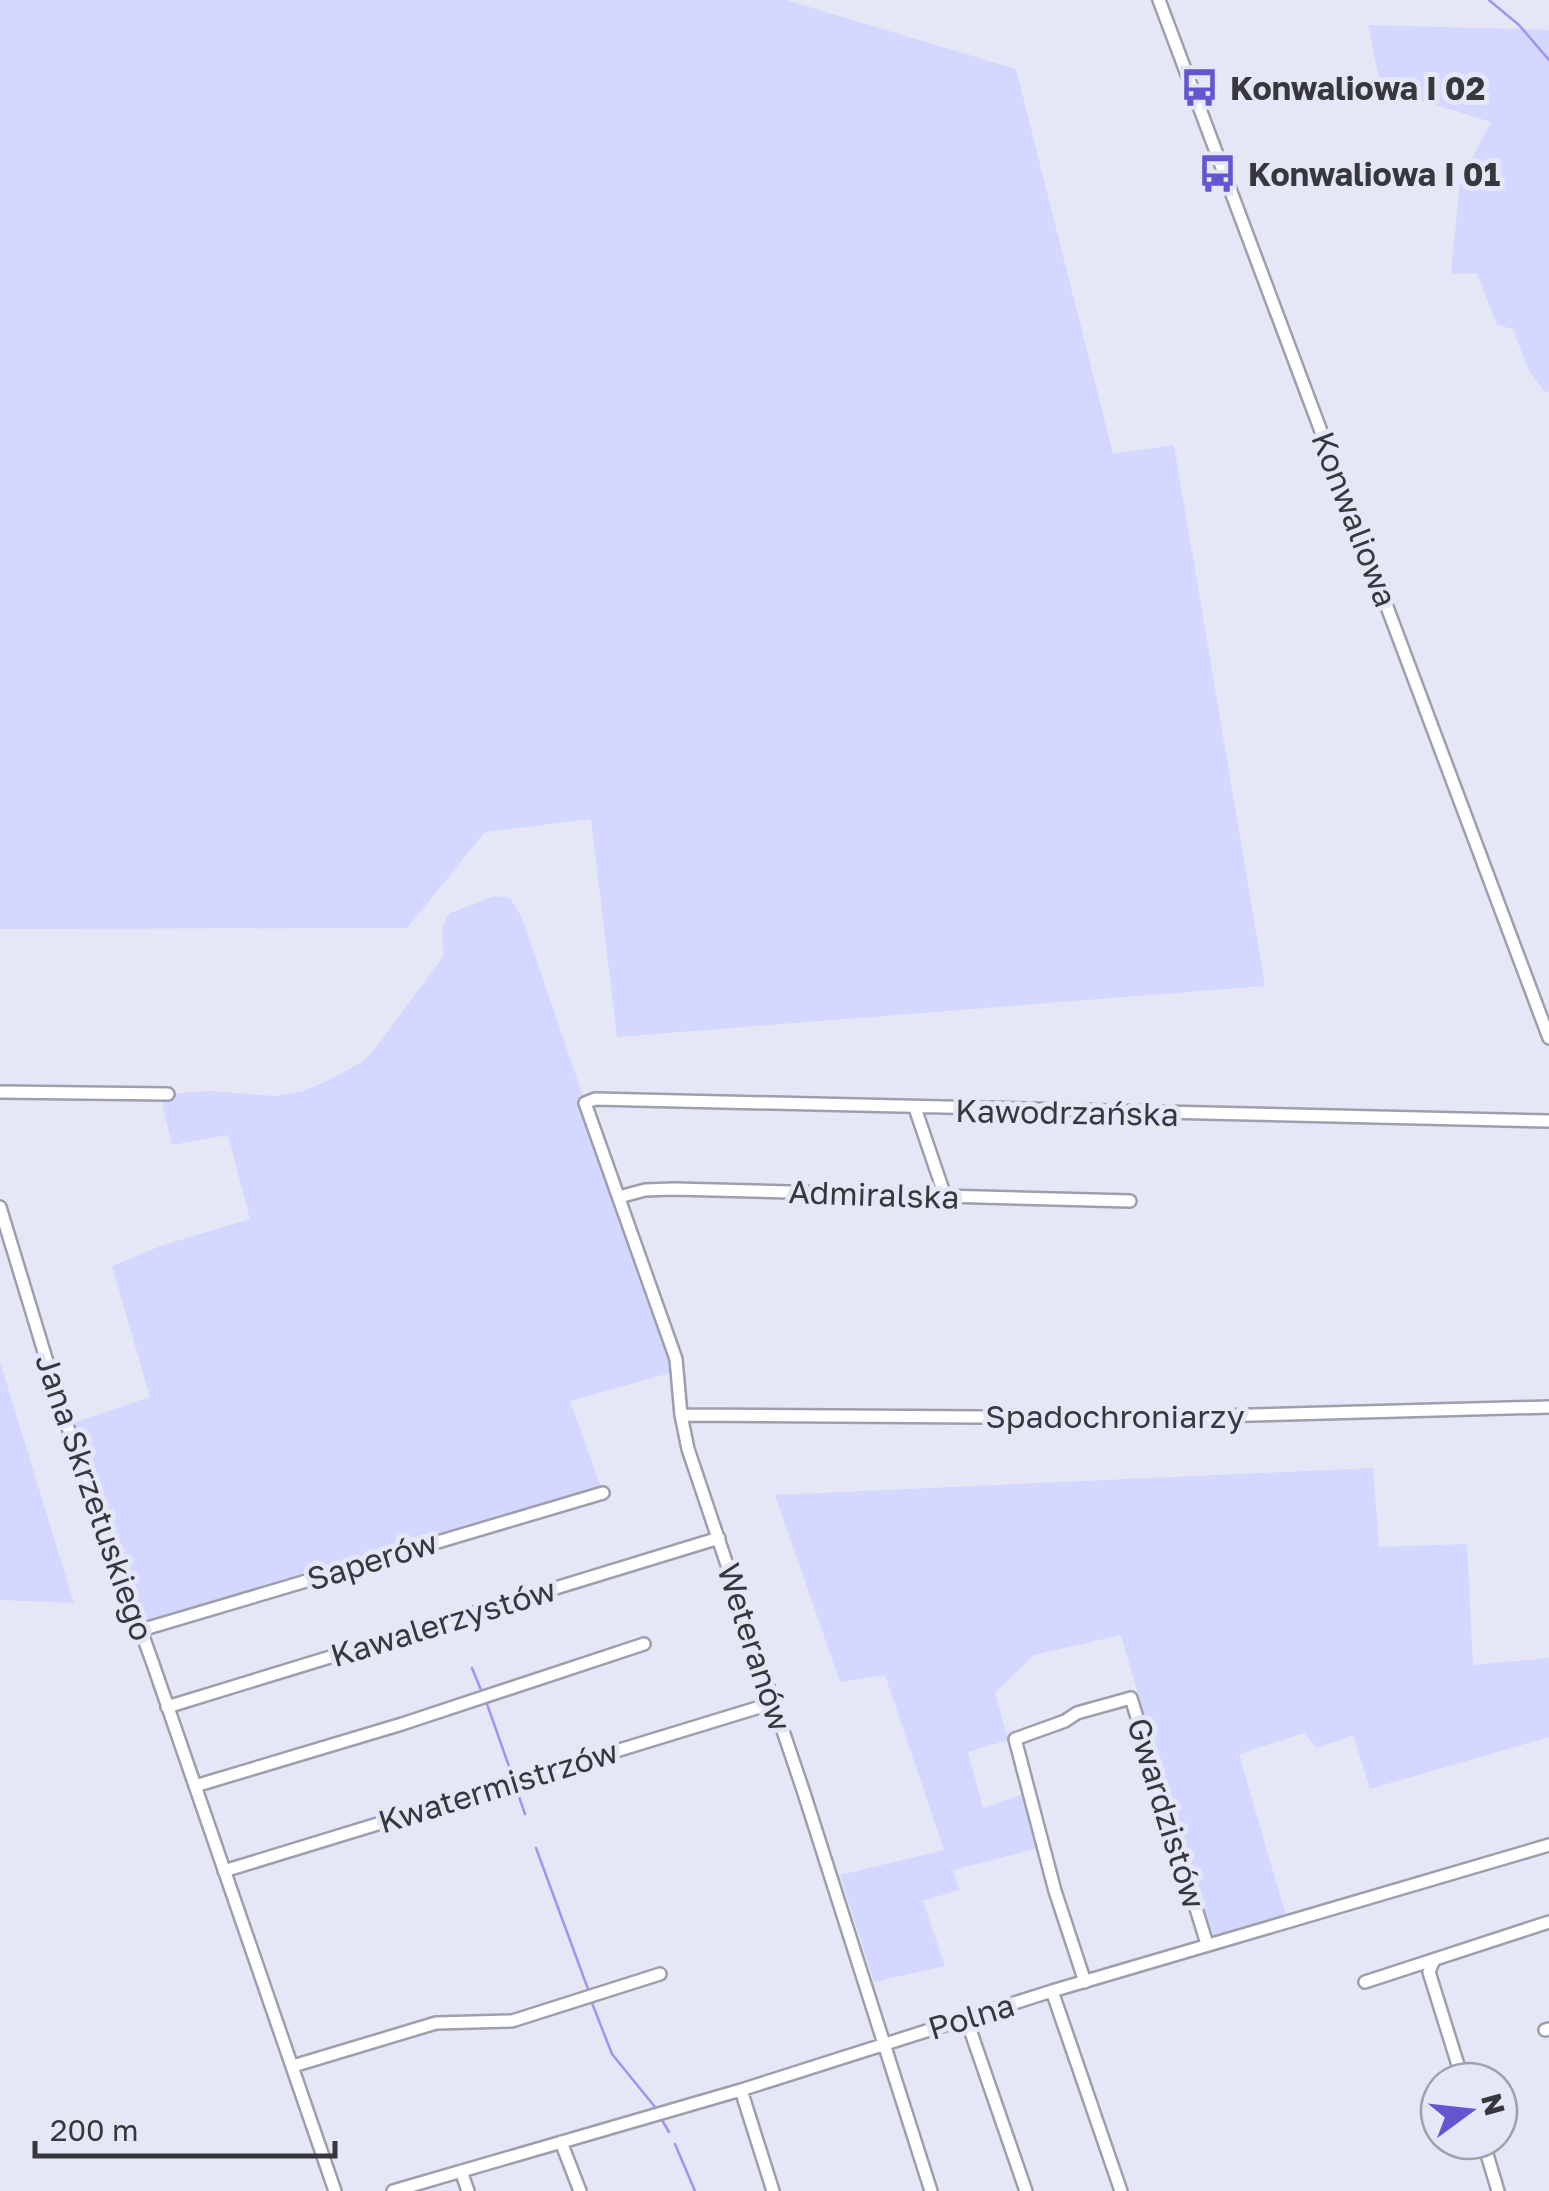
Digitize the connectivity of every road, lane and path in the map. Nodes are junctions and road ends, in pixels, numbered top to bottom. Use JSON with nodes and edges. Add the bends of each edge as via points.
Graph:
{"nodes":[{"id":1,"x":1159,"y":0,"type":"edge"},
{"id":2,"x":1549,"y":1038,"type":"edge"},
{"id":3,"x":0,"y":1092,"type":"edge"},
{"id":4,"x":168,"y":1094,"type":"dead end"},
{"id":5,"x":585,"y":1103,"type":"joint"},
{"id":6,"x":916,"y":1108,"type":"junction"},
{"id":7,"x":1549,"y":1121,"type":"edge"},
{"id":8,"x":946,"y":1196,"type":"junction"},
{"id":9,"x":619,"y":1197,"type":"junction"},
{"id":10,"x":1130,"y":1201,"type":"dead end"},
{"id":11,"x":0,"y":1207,"type":"edge"},
{"id":12,"x":1549,"y":1407,"type":"edge"},
{"id":13,"x":681,"y":1415,"type":"junction"},
{"id":14,"x":603,"y":1493,"type":"dead end"},
{"id":15,"x":719,"y":1538,"type":"junction"},
{"id":16,"x":141,"y":1630,"type":"junction"},
{"id":17,"x":644,"y":1644,"type":"dead end"},
{"id":18,"x":773,"y":1703,"type":"junction"},
{"id":19,"x":167,"y":1707,"type":"junction"},
{"id":20,"x":195,"y":1786,"type":"junction"},
{"id":21,"x":1549,"y":1845,"type":"edge"},
{"id":22,"x":224,"y":1871,"type":"junction"},
{"id":23,"x":1549,"y":1922,"type":"edge"},
{"id":24,"x":1207,"y":1944,"type":"junction"},
{"id":25,"x":1434,"y":1960,"type":"junction"},
{"id":26,"x":660,"y":1974,"type":"dead end"},
{"id":27,"x":1085,"y":1982,"type":"junction"},
{"id":28,"x":1365,"y":1982,"type":"dead end"},
{"id":29,"x":1052,"y":1991,"type":"junction"},
{"id":30,"x":966,"y":2018,"type":"junction"},
{"id":31,"x":884,"y":2043,"type":"junction"},
{"id":32,"x":1457,"y":2061,"type":"edge"},
{"id":33,"x":294,"y":2066,"type":"junction"},
{"id":34,"x":741,"y":2090,"type":"junction"},
{"id":35,"x":562,"y":2142,"type":"junction"},
{"id":36,"x":1488,"y":2161,"type":"edge"},
{"id":37,"x":461,"y":2171,"type":"junction"},
{"id":38,"x":335,"y":2191,"type":"edge"},
{"id":39,"x":393,"y":2191,"type":"edge"},
{"id":40,"x":468,"y":2191,"type":"edge"},
{"id":41,"x":580,"y":2191,"type":"edge"},
{"id":42,"x":773,"y":2191,"type":"edge"},
{"id":43,"x":931,"y":2191,"type":"edge"},
{"id":44,"x":1026,"y":2191,"type":"edge"},
{"id":45,"x":1121,"y":2191,"type":"edge"},
{"id":46,"x":1498,"y":2191,"type":"edge"}],
"edges":[{"from":1,"to":2,"type":"street","name":"Konwaliowa"},
{"from":3,"to":4,"type":"street"},
{"from":5,"to":6,"type":"street","name":"Kawodrzańska"},
{"from":5,"to":9,"type":"street","name":"Weteranów"},
{"from":6,"to":7,"type":"street","name":"Kawodrzańska"},
{"from":6,"to":8,"type":"street"},
{"from":8,"to":9,"type":"street","name":"Admiralska","via":[[674,1189]]},
{"from":8,"to":10,"type":"street","name":"Admiralska"},
{"from":9,"to":13,"type":"street","name":"Weteranów","via":[[676,1359]]},
{"from":11,"to":16,"type":"street","name":"Jana Skrzetuskiego","via":[[62,1411]]},
{"from":12,"to":13,"type":"street","name":"Spadochroniarzy","via":[[1138,1418]]},
{"from":13,"to":15,"type":"street","name":"Weteranów"},
{"from":14,"to":16,"type":"street","name":"Saperów"},
{"from":15,"to":18,"type":"street","name":"Weteranów"},
{"from":15,"to":19,"type":"street","name":"Kawalerzystów"},
{"from":16,"to":19,"type":"street","name":"Jana Skrzetuskiego"},
{"from":17,"to":20,"type":"street"},
{"from":18,"to":22,"type":"street","name":"Kwatermistrzów"},
{"from":18,"to":31,"type":"street","name":"Weteranów"},
{"from":19,"to":20,"type":"street","name":"Jana Skrzetuskiego"},
{"from":20,"to":22,"type":"street","name":"Jana Skrzetuskiego"},
{"from":21,"to":24,"type":"street","name":"Polna"},
{"from":22,"to":33,"type":"street","name":"Jana Skrzetuskiego"},
{"from":23,"to":25,"type":"street"},
{"from":24,"to":27,"type":"street","name":"Polna"},
{"from":24,"to":27,"type":"street","name":"Gwardzistów","via":[[1131,1698],[1078,1714],[1015,1740]]},
{"from":25,"to":28,"type":"street"},
{"from":25,"to":32,"type":"street","via":[[1428,1972]]},
{"from":26,"to":33,"type":"street","via":[[512,2021],[436,2023]]},
{"from":27,"to":29,"type":"street","name":"Polna"},
{"from":29,"to":30,"type":"street","name":"Polna"},
{"from":29,"to":45,"type":"street"},
{"from":30,"to":31,"type":"street","name":"Polna"},
{"from":30,"to":44,"type":"street"},
{"from":31,"to":34,"type":"street","name":"Polna"},
{"from":31,"to":43,"type":"street","name":"Weteranów"},
{"from":33,"to":38,"type":"street","name":"Jana Skrzetuskiego"},
{"from":34,"to":35,"type":"street","name":"Polna"},
{"from":34,"to":42,"type":"street"},
{"from":35,"to":37,"type":"street","name":"Polna"},
{"from":35,"to":41,"type":"street"},
{"from":36,"to":46,"type":"street"},
{"from":37,"to":39,"type":"street","name":"Polna"},
{"from":37,"to":40,"type":"street"}]}
